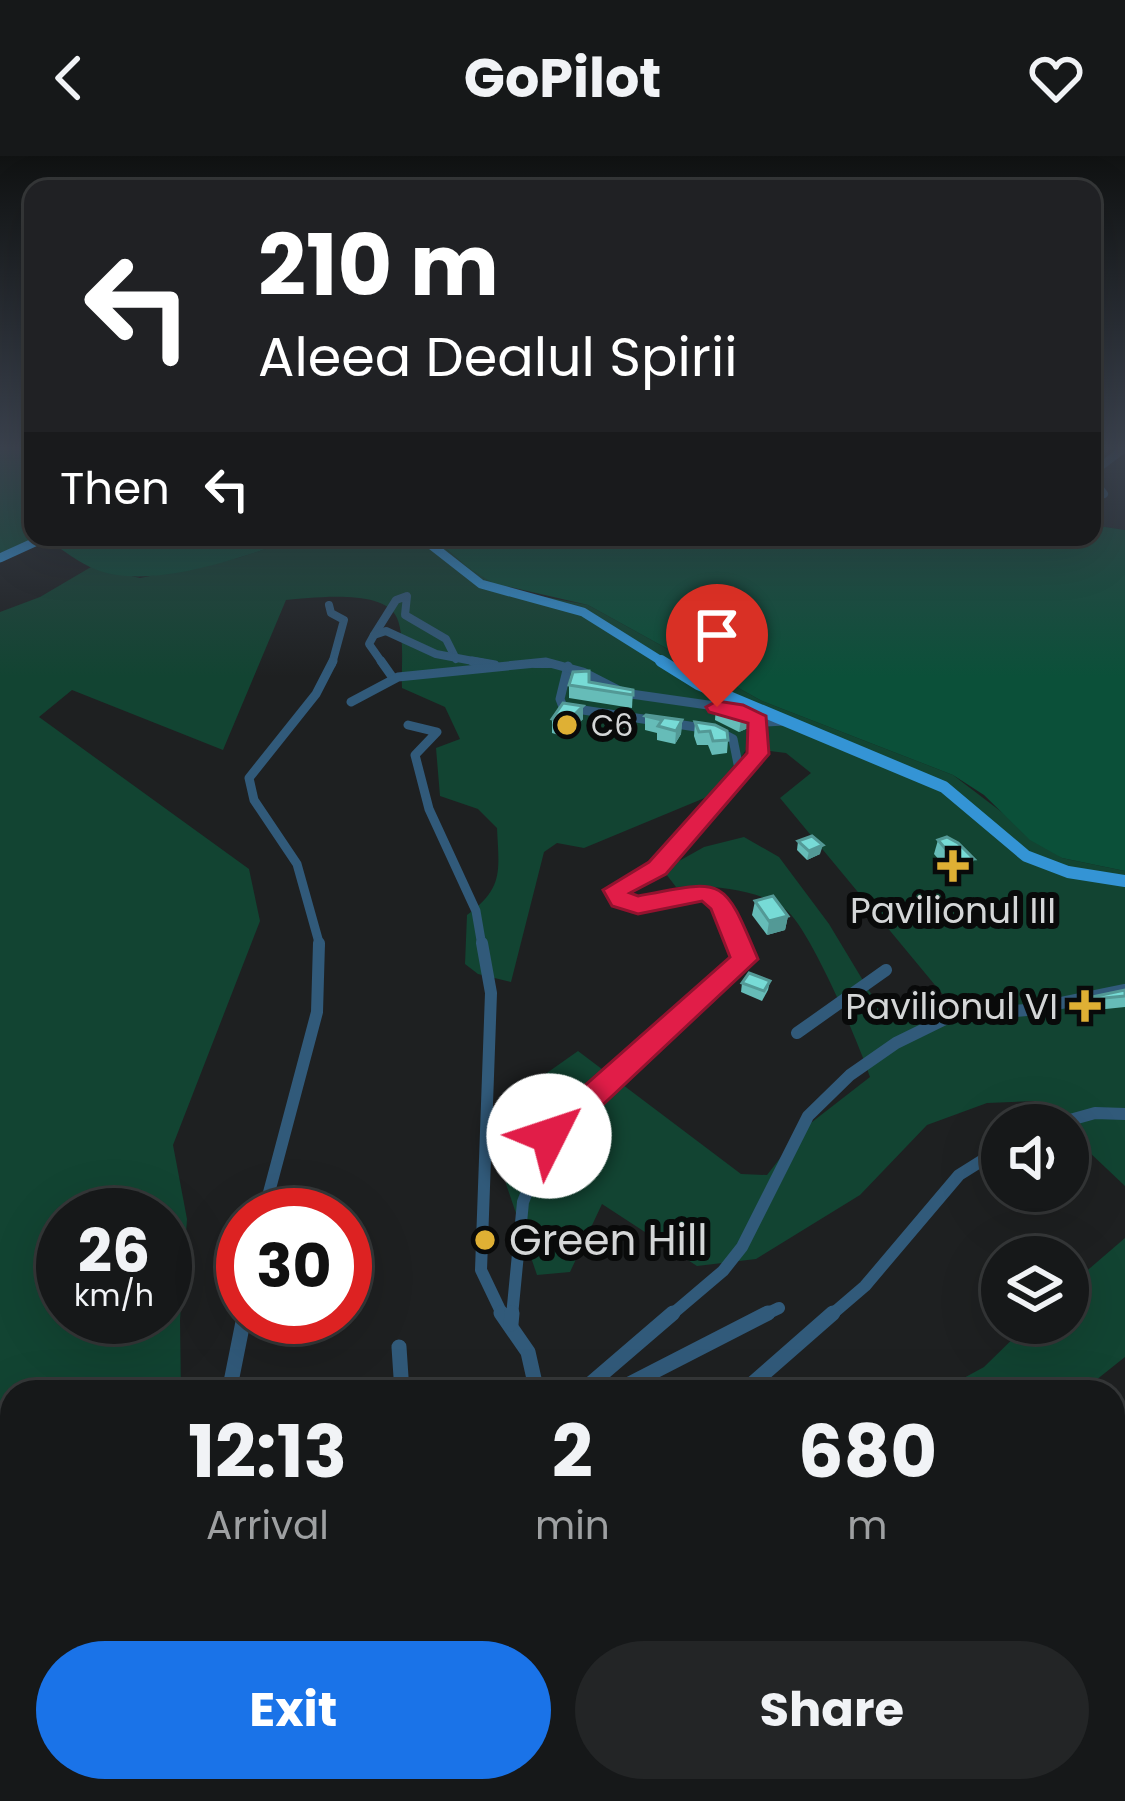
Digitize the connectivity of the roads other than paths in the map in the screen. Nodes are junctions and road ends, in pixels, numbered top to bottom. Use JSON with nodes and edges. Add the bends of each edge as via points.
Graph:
{"nodes":[{"id":1,"x":432,"y":546,"type":"edge"},
{"id":2,"x":329,"y":605,"type":"dead end"},
{"id":3,"x":374,"y":635,"type":"junction"},
{"id":4,"x":456,"y":659,"type":"junction"},
{"id":5,"x":533,"y":664,"type":"junction"},
{"id":6,"x":568,"y":666,"type":"junction"},
{"id":7,"x":393,"y":678,"type":"junction"},
{"id":8,"x":351,"y":702,"type":"dead end"},
{"id":9,"x":764,"y":717,"type":"junction"},
{"id":10,"x":409,"y":725,"type":"dead end"},
{"id":11,"x":748,"y":769,"type":"junction"},
{"id":12,"x":1125,"y":881,"type":"edge"},
{"id":13,"x":886,"y":970,"type":"dead end"},
{"id":14,"x":1125,"y":990,"type":"edge"},
{"id":15,"x":796,"y":1033,"type":"dead end"},
{"id":16,"x":1089,"y":1114,"type":"edge"},
{"id":17,"x":1125,"y":1114,"type":"edge"},
{"id":18,"x":981,"y":1161,"type":"edge"},
{"id":19,"x":270,"y":1188,"type":"edge"},
{"id":20,"x":779,"y":1308,"type":"dead end"},
{"id":21,"x":511,"y":1324,"type":"junction"},
{"id":22,"x":239,"y":1344,"type":"edge"},
{"id":23,"x":398,"y":1347,"type":"dead end"},
{"id":24,"x":232,"y":1380,"type":"edge"},
{"id":25,"x":401,"y":1380,"type":"edge"},
{"id":26,"x":535,"y":1380,"type":"edge"},
{"id":27,"x":595,"y":1380,"type":"edge"},
{"id":28,"x":638,"y":1380,"type":"edge"},
{"id":29,"x":757,"y":1380,"type":"edge"}],
"edges":[{"from":1,"to":9,"type":"main road","via":[[481,584],[583,612]]},
{"from":2,"to":19,"type":"street","via":[[344,620],[334,634],[333,664],[253,770],[248,788],[300,870],[320,952]]},
{"from":3,"to":4,"type":"street","via":[[386,631]]},
{"from":3,"to":4,"type":"street","via":[[407,596],[405,615],[446,639]]},
{"from":3,"to":7,"type":"street","via":[[372,653]]},
{"from":4,"to":5,"type":"street"},
{"from":5,"to":6,"type":"street"},
{"from":5,"to":7,"type":"street"},
{"from":6,"to":9,"type":"street","via":[[624,694]]},
{"from":6,"to":11,"type":"street","via":[[563,707],[716,730],[730,736],[738,764]]},
{"from":7,"to":8,"type":"street"},
{"from":9,"to":11,"type":"street"},
{"from":9,"to":12,"type":"main road","via":[[944,787],[1026,856]]},
{"from":10,"to":21,"type":"street","via":[[437,732],[418,750],[417,763],[428,809],[476,911],[490,984],[481,1270],[491,1304]]},
{"from":11,"to":21,"type":"street","via":[[657,868],[615,890],[638,905],[711,894],[744,959],[536,1154]]},
{"from":13,"to":15,"type":"street"},
{"from":14,"to":27,"type":"street","via":[[951,1016],[850,1075],[808,1116],[723,1271]]},
{"from":16,"to":17,"type":"street"},
{"from":18,"to":29,"type":"street","via":[[959,1175],[865,1286]]},
{"from":20,"to":28,"type":"street"},
{"from":21,"to":26,"type":"street","via":[[531,1349]]},
{"from":22,"to":24,"type":"street"},
{"from":23,"to":25,"type":"street"}]}
